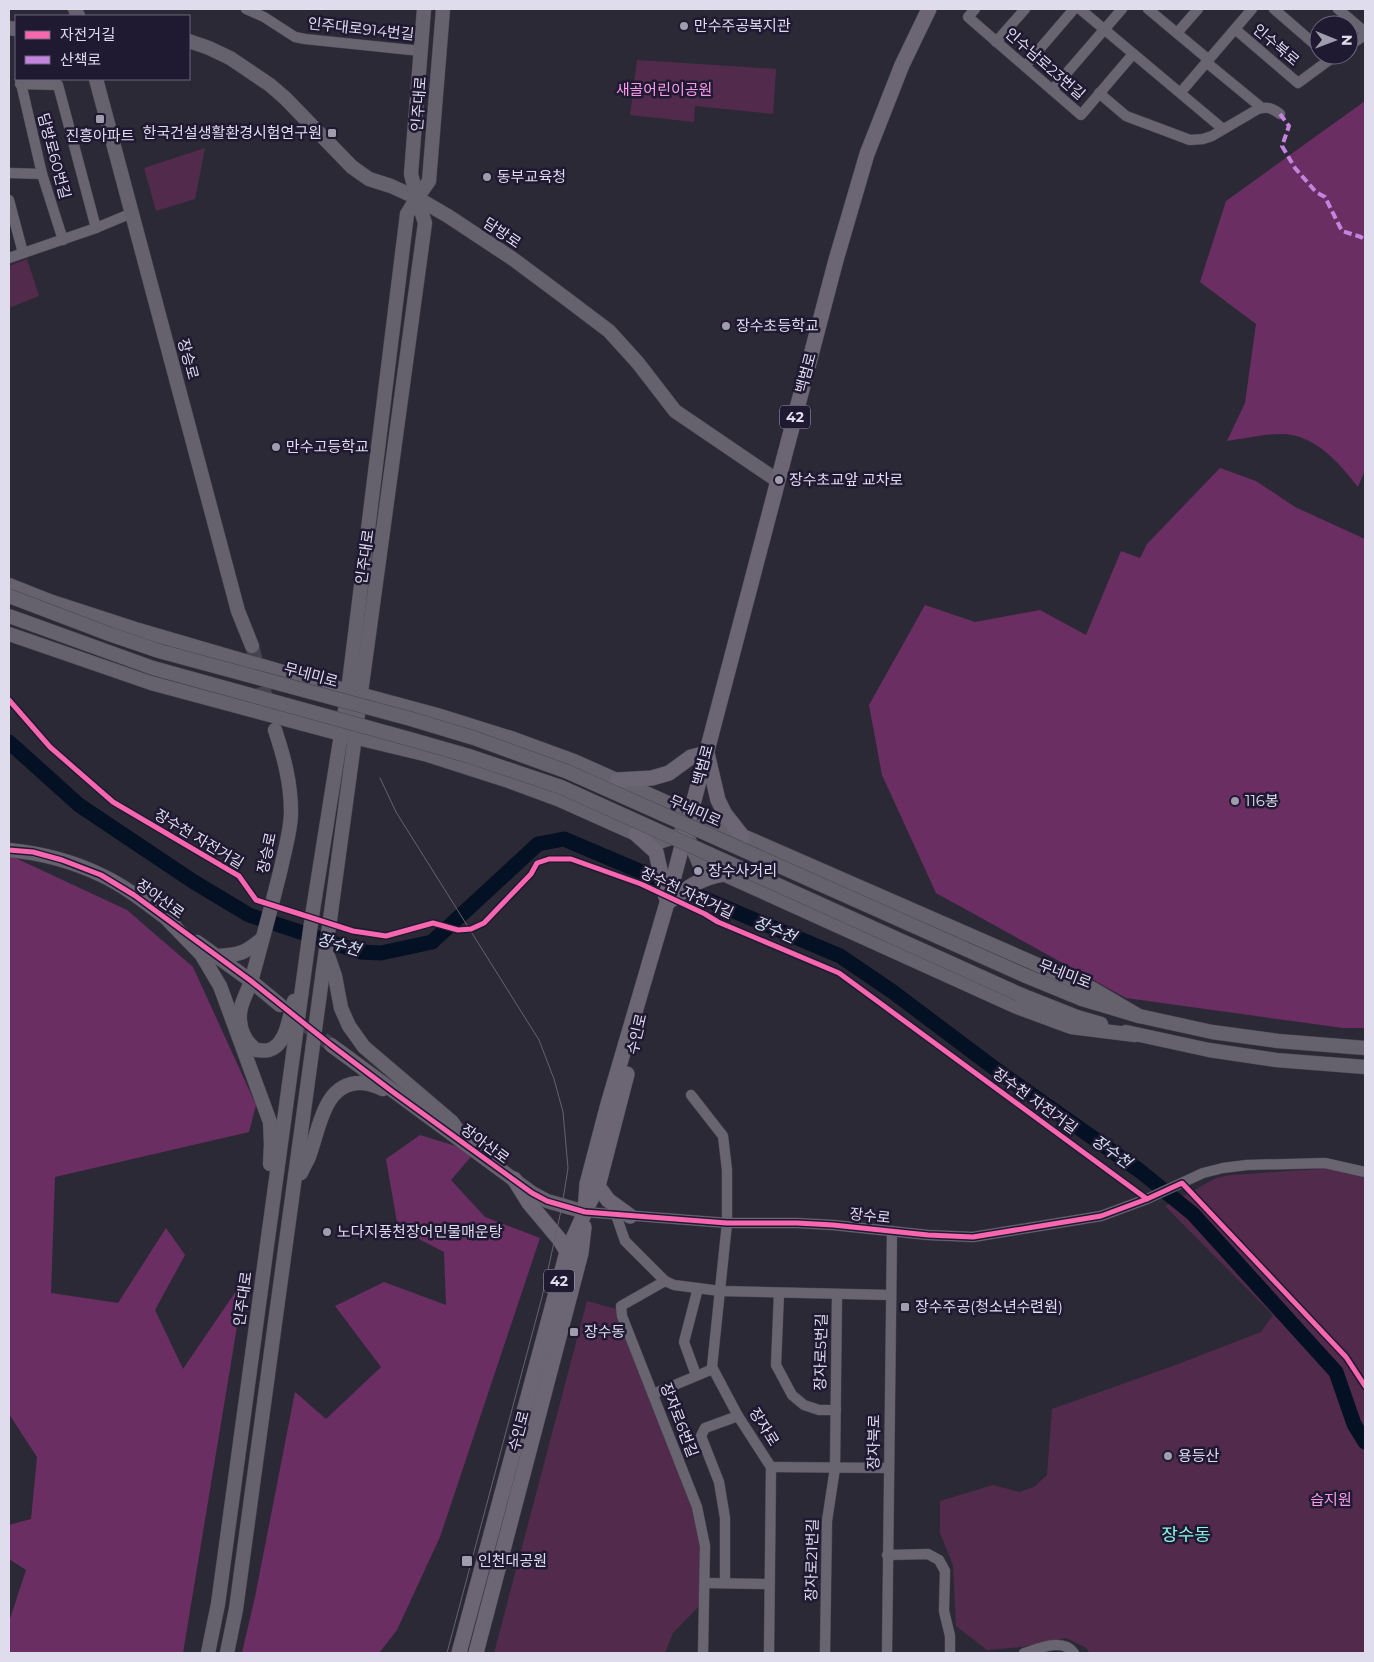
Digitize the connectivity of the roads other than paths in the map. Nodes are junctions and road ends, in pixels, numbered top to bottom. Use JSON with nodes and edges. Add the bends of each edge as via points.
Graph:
{"nodes":[{"id":1,"x":246,"y":9,"type":"edge"},
{"id":2,"x":424,"y":9,"type":"edge"},
{"id":3,"x":443,"y":9,"type":"edge"},
{"id":4,"x":929,"y":9,"type":"edge"},
{"id":5,"x":975,"y":9,"type":"edge"},
{"id":6,"x":1025,"y":9,"type":"edge"},
{"id":7,"x":1074,"y":9,"type":"edge"},
{"id":8,"x":1080,"y":9,"type":"edge"},
{"id":9,"x":1122,"y":9,"type":"edge"},
{"id":10,"x":1148,"y":9,"type":"edge"},
{"id":11,"x":1198,"y":9,"type":"edge"},
{"id":12,"x":1252,"y":9,"type":"edge"},
{"id":13,"x":1274,"y":9,"type":"edge"},
{"id":14,"x":1338,"y":9,"type":"edge"},
{"id":15,"x":1104,"y":29,"type":"junction"},
{"id":16,"x":1235,"y":29,"type":"junction"},
{"id":17,"x":1177,"y":33,"type":"junction"},
{"id":18,"x":1365,"y":34,"type":"edge"},
{"id":19,"x":1309,"y":39,"type":"edge"},
{"id":20,"x":190,"y":41,"type":"edge"},
{"id":21,"x":996,"y":42,"type":"junction"},
{"id":22,"x":420,"y":51,"type":"junction"},
{"id":23,"x":1133,"y":54,"type":"junction"},
{"id":24,"x":1208,"y":61,"type":"junction"},
{"id":25,"x":1321,"y":65,"type":"edge"},
{"id":26,"x":1025,"y":66,"type":"junction"},
{"id":27,"x":96,"y":80,"type":"edge"},
{"id":28,"x":20,"y":81,"type":"edge"},
{"id":29,"x":1052,"y":90,"type":"junction"},
{"id":30,"x":1180,"y":92,"type":"junction"},
{"id":31,"x":1099,"y":94,"type":"junction"},
{"id":32,"x":1262,"y":108,"type":"junction"},
{"id":33,"x":1280,"y":114,"type":"dead end"},
{"id":34,"x":1223,"y":129,"type":"junction"},
{"id":35,"x":9,"y":173,"type":"edge"},
{"id":36,"x":42,"y":174,"type":"junction"},
{"id":37,"x":417,"y":198,"type":"junction"},
{"id":38,"x":9,"y":200,"type":"edge"},
{"id":39,"x":132,"y":213,"type":"junction"},
{"id":40,"x":96,"y":228,"type":"junction"},
{"id":41,"x":63,"y":240,"type":"junction"},
{"id":42,"x":23,"y":253,"type":"junction"},
{"id":43,"x":9,"y":258,"type":"edge"},
{"id":44,"x":778,"y":481,"type":"junction"},
{"id":45,"x":9,"y":585,"type":"edge"},
{"id":46,"x":9,"y":596,"type":"edge"},
{"id":47,"x":9,"y":616,"type":"edge"},
{"id":48,"x":9,"y":634,"type":"edge"},
{"id":49,"x":252,"y":646,"type":"tunnel mouth"},
{"id":50,"x":348,"y":691,"type":"junction"},
{"id":51,"x":363,"y":695,"type":"junction"},
{"id":52,"x":275,"y":730,"type":"tunnel mouth"},
{"id":53,"x":341,"y":734,"type":"junction"},
{"id":54,"x":356,"y":737,"type":"junction"},
{"id":55,"x":707,"y":752,"type":"junction"},
{"id":56,"x":617,"y":780,"type":"junction"},
{"id":57,"x":686,"y":833,"type":"junction"},
{"id":58,"x":636,"y":834,"type":"junction"},
{"id":59,"x":743,"y":836,"type":"junction"},
{"id":60,"x":9,"y":850,"type":"edge"},
{"id":61,"x":716,"y":875,"type":"junction"},
{"id":62,"x":665,"y":907,"type":"junction"},
{"id":63,"x":168,"y":920,"type":"junction"},
{"id":64,"x":263,"y":935,"type":"junction"},
{"id":65,"x":308,"y":948,"type":"junction"},
{"id":66,"x":327,"y":953,"type":"junction"},
{"id":67,"x":218,"y":956,"type":"junction"},
{"id":68,"x":251,"y":981,"type":"junction"},
{"id":69,"x":280,"y":1005,"type":"tunnel mouth"},
{"id":70,"x":1139,"y":1016,"type":"junction"},
{"id":71,"x":1135,"y":1035,"type":"junction"},
{"id":72,"x":331,"y":1045,"type":"tunnel mouth"},
{"id":73,"x":1365,"y":1048,"type":"edge"},
{"id":74,"x":1365,"y":1067,"type":"edge"},
{"id":75,"x":393,"y":1092,"type":"junction"},
{"id":76,"x":691,"y":1095,"type":"dead end"},
{"id":77,"x":469,"y":1148,"type":"junction"},
{"id":78,"x":1365,"y":1172,"type":"edge"},
{"id":79,"x":514,"y":1180,"type":"junction"},
{"id":80,"x":296,"y":1182,"type":"junction"},
{"id":81,"x":598,"y":1186,"type":"junction"},
{"id":82,"x":585,"y":1212,"type":"junction"},
{"id":83,"x":623,"y":1215,"type":"junction"},
{"id":84,"x":727,"y":1223,"type":"junction"},
{"id":85,"x":892,"y":1231,"type":"junction"},
{"id":86,"x":567,"y":1252,"type":"junction"},
{"id":87,"x":266,"y":1253,"type":"junction"},
{"id":88,"x":665,"y":1280,"type":"junction"},
{"id":89,"x":698,"y":1288,"type":"junction"},
{"id":90,"x":720,"y":1291,"type":"junction"},
{"id":91,"x":779,"y":1293,"type":"junction"},
{"id":92,"x":837,"y":1294,"type":"junction"},
{"id":93,"x":891,"y":1296,"type":"junction"},
{"id":94,"x":713,"y":1369,"type":"junction"},
{"id":95,"x":696,"y":1376,"type":"junction"},
{"id":96,"x":653,"y":1394,"type":"junction"},
{"id":97,"x":836,"y":1410,"type":"junction"},
{"id":98,"x":738,"y":1416,"type":"junction"},
{"id":99,"x":771,"y":1467,"type":"junction"},
{"id":100,"x":835,"y":1468,"type":"junction"},
{"id":101,"x":888,"y":1468,"type":"junction"},
{"id":102,"x":887,"y":1555,"type":"junction"},
{"id":103,"x":705,"y":1582,"type":"junction"},
{"id":104,"x":725,"y":1583,"type":"junction"},
{"id":105,"x":769,"y":1584,"type":"junction"},
{"id":106,"x":208,"y":1653,"type":"edge"},
{"id":107,"x":227,"y":1653,"type":"edge"},
{"id":108,"x":459,"y":1653,"type":"edge"},
{"id":109,"x":476,"y":1653,"type":"edge"},
{"id":110,"x":703,"y":1653,"type":"edge"},
{"id":111,"x":768,"y":1653,"type":"edge"},
{"id":112,"x":825,"y":1653,"type":"edge"},
{"id":113,"x":887,"y":1653,"type":"edge"},
{"id":114,"x":950,"y":1653,"type":"edge"},
{"id":115,"x":1024,"y":1653,"type":"edge"},
{"id":116,"x":1074,"y":1653,"type":"edge"}],
"edges":[{"from":1,"to":22,"type":"street","name":"인주대로914번길","via":[[296,37]]},
{"from":2,"to":22,"type":"main road","name":"인주대로"},
{"from":3,"to":37,"type":"main road","name":"인주대로","via":[[430,181]]},
{"from":4,"to":44,"type":"main road","name":"백범로","number":"42","via":[[902,65],[867,154]]},
{"from":5,"to":21,"type":"street","name":"인수남로23번길","via":[[968,17]]},
{"from":6,"to":21,"type":"street"},
{"from":7,"to":26,"type":"street"},
{"from":8,"to":15,"type":"street"},
{"from":9,"to":15,"type":"street"},
{"from":10,"to":17,"type":"street"},
{"from":11,"to":17,"type":"street"},
{"from":12,"to":16,"type":"street","name":"인수북로"},
{"from":13,"to":19,"type":"street","name":"인수북로"},
{"from":14,"to":18,"type":"street"},
{"from":15,"to":23,"type":"street"},
{"from":15,"to":29,"type":"street"},
{"from":16,"to":24,"type":"street","name":"인수북로"},
{"from":16,"to":25,"type":"street","name":"인수북로","via":[[1298,83]]},
{"from":17,"to":24,"type":"street"},
{"from":20,"to":37,"type":"main road","name":"담방로","via":[[230,58],[270,85],[352,167],[369,179]]},
{"from":21,"to":26,"type":"street","name":"인수남로23번길"},
{"from":22,"to":37,"type":"main road","name":"인주대로","via":[[411,174]]},
{"from":23,"to":30,"type":"street"},
{"from":23,"to":31,"type":"street"},
{"from":24,"to":30,"type":"street","name":"인수북로"},
{"from":24,"to":32,"type":"street"},
{"from":26,"to":29,"type":"street","name":"인수남로23번길"},
{"from":27,"to":39,"type":"main road","name":"장승로"},
{"from":28,"to":36,"type":"street","name":"담방로60번길"},
{"from":28,"to":40,"type":"street","via":[[58,85]]},
{"from":29,"to":31,"type":"street","name":"인수남로23번길","via":[[1081,115]]},
{"from":30,"to":34,"type":"street"},
{"from":31,"to":34,"type":"street","via":[[1126,116],[1182,138],[1203,139]]},
{"from":32,"to":33,"type":"street"},
{"from":32,"to":34,"type":"street"},
{"from":35,"to":36,"type":"street"},
{"from":36,"to":41,"type":"street","name":"담방로60번길"},
{"from":37,"to":44,"type":"main road","name":"담방로","via":[[513,259],[609,331],[676,411]]},
{"from":37,"to":50,"type":"main road","name":"인주대로","via":[[408,214]]},
{"from":37,"to":51,"type":"main road","name":"인주대로","via":[[425,223]]},
{"from":38,"to":42,"type":"street"},
{"from":39,"to":40,"type":"street"},
{"from":39,"to":49,"type":"main road","name":"장승로","via":[[238,611]]},
{"from":40,"to":41,"type":"street"},
{"from":41,"to":42,"type":"street"},
{"from":42,"to":43,"type":"street"},
{"from":44,"to":55,"type":"main road","name":"백범로","number":"42"},
{"from":45,"to":50,"type":"main road","via":[[126,626]]},
{"from":46,"to":70,"type":"main road","name":"무네미로","bridge":true,"via":[[158,651],[411,719],[568,772],[1026,976],[1082,999]]},
{"from":47,"to":71,"type":"main road","bridge":true,"via":[[154,668],[433,746],[561,787],[1019,994]]},
{"from":48,"to":53,"type":"main road","via":[[151,683]]},
{"from":50,"to":51,"type":"main road"},
{"from":50,"to":53,"type":"main road","name":"인주대로"},
{"from":51,"to":54,"type":"main road","name":"인주대로"},
{"from":51,"to":56,"type":"main road","via":[[514,739]]},
{"from":52,"to":64,"type":"main road","name":"장승로","via":[[290,784],[291,813],[288,838]]},
{"from":53,"to":54,"type":"main road"},
{"from":53,"to":65,"type":"main road","name":"인주대로"},
{"from":54,"to":58,"type":"main road","via":[[428,755],[506,780]]},
{"from":54,"to":66,"type":"main road","name":"인주대로"},
{"from":55,"to":56,"type":"main road","via":[[691,757],[669,773],[652,778]]},
{"from":55,"to":57,"type":"main road","name":"백범로","number":"42"},
{"from":55,"to":59,"type":"main road","via":[[718,800]]},
{"from":56,"to":57,"type":"main road","via":[[668,803]]},
{"from":57,"to":58,"type":"main road","via":[[656,843]]},
{"from":57,"to":59,"type":"main road","via":[[711,822]]},
{"from":57,"to":61,"type":"main road","via":[[699,863]]},
{"from":57,"to":62,"type":"main road","name":"수인로","number":"42"},
{"from":58,"to":62,"type":"main road","via":[[656,852]]},
{"from":59,"to":70,"type":"main road","via":[[1093,989]]},
{"from":60,"to":63,"type":"main road","name":"장아산로","via":[[33,852],[101,875]]},
{"from":61,"to":62,"type":"main road","via":[[694,883]]},
{"from":61,"to":71,"type":"main road","via":[[1017,1008],[1071,1026]]},
{"from":62,"to":81,"type":"main road","name":"수인로","number":"42"},
{"from":62,"to":82,"type":"main road","name":"수인로","number":"42","via":[[587,1184]]},
{"from":63,"to":67,"type":"main road","name":"장아산로"},
{"from":63,"to":87,"type":"main road","via":[[202,954],[220,986],[270,1122]]},
{"from":64,"to":67,"type":"main road","via":[[246,952]]},
{"from":64,"to":68,"type":"main road","name":"장승로"},
{"from":65,"to":68,"type":"main road","name":"장승로","via":[[284,1036],[278,1045],[268,1050],[256,1050],[249,1044],[239,1020]]},
{"from":65,"to":87,"type":"main road","name":"인주대로"},
{"from":66,"to":77,"type":"main road","via":[[349,1026],[364,1047],[452,1122]]},
{"from":66,"to":80,"type":"main road"},
{"from":67,"to":68,"type":"main road","name":"장아산로"},
{"from":68,"to":69,"type":"main road","name":"장아산로"},
{"from":70,"to":73,"type":"main road","name":"무네미로","via":[[1212,1032]]},
{"from":71,"to":74,"type":"main road","via":[[1276,1060]]},
{"from":72,"to":75,"type":"main road","name":"장아산로"},
{"from":75,"to":77,"type":"main road","name":"장아산로"},
{"from":75,"to":80,"type":"main road","via":[[358,1083],[333,1095],[326,1105],[308,1159]]},
{"from":76,"to":84,"type":"street","via":[[723,1136]]},
{"from":77,"to":79,"type":"main road","name":"장아산로"},
{"from":78,"to":85,"type":"street","name":"장수로","via":[[1325,1163],[1247,1165],[1203,1173],[1101,1216],[973,1237]]},
{"from":79,"to":82,"type":"main road","name":"장아산로","via":[[547,1201]]},
{"from":79,"to":86,"type":"main road"},
{"from":80,"to":107,"type":"main road","via":[[236,1609]]},
{"from":81,"to":82,"type":"main road","name":"수인로","number":"42"},
{"from":81,"to":83,"type":"main road"},
{"from":82,"to":83,"type":"street","name":"장수로"},
{"from":82,"to":86,"type":"main road","name":"수인로","number":"42"},
{"from":82,"to":109,"type":"main road","name":"수인로","number":"42","via":[[581,1253]]},
{"from":83,"to":84,"type":"street","name":"장수로"},
{"from":83,"to":88,"type":"street","via":[[625,1241]]},
{"from":84,"to":85,"type":"street","name":"장수로","via":[[815,1224]]},
{"from":84,"to":90,"type":"street"},
{"from":85,"to":93,"type":"street","name":"장자북로"},
{"from":86,"to":108,"type":"main road","name":"수인로","number":"42"},
{"from":87,"to":106,"type":"main road","name":"인주대로","via":[[218,1604]]},
{"from":88,"to":89,"type":"street","via":[[674,1285]]},
{"from":88,"to":96,"type":"street","name":"장자로6번길","via":[[621,1306]]},
{"from":89,"to":90,"type":"street"},
{"from":89,"to":95,"type":"street","via":[[684,1342]]},
{"from":90,"to":91,"type":"street","name":"장자로5번길"},
{"from":90,"to":94,"type":"street"},
{"from":91,"to":92,"type":"street","name":"장자로5번길"},
{"from":91,"to":97,"type":"street","name":"장자로5번길","via":[[776,1365],[792,1395],[804,1405],[819,1410]]},
{"from":92,"to":93,"type":"street","name":"장자로5번길"},
{"from":92,"to":97,"type":"street","name":"장자로5번길"},
{"from":93,"to":101,"type":"street","name":"장자북로"},
{"from":94,"to":95,"type":"street"},
{"from":94,"to":98,"type":"street","name":"장자로"},
{"from":95,"to":96,"type":"street"},
{"from":96,"to":103,"type":"street","name":"장자로6번길","via":[[697,1507],[705,1546]]},
{"from":97,"to":100,"type":"street","name":"장자로5번길"},
{"from":98,"to":99,"type":"street","name":"장자로"},
{"from":98,"to":104,"type":"street","via":[[705,1428],[701,1436],[719,1482],[725,1518]]},
{"from":99,"to":100,"type":"street"},
{"from":99,"to":105,"type":"street","name":"장자로"},
{"from":100,"to":101,"type":"street"},
{"from":100,"to":112,"type":"street","name":"장자로21번길","via":[[827,1521]]},
{"from":101,"to":102,"type":"street","name":"장자북로"},
{"from":102,"to":113,"type":"street","name":"장자북로"},
{"from":102,"to":114,"type":"street","via":[[928,1554],[938,1560],[945,1571],[944,1611]]},
{"from":103,"to":104,"type":"street"},
{"from":103,"to":110,"type":"street","name":"장자로6번길"},
{"from":104,"to":105,"type":"street"},
{"from":105,"to":111,"type":"street","name":"장자로"},
{"from":115,"to":116,"type":"street","via":[[1055,1644]]}]}
